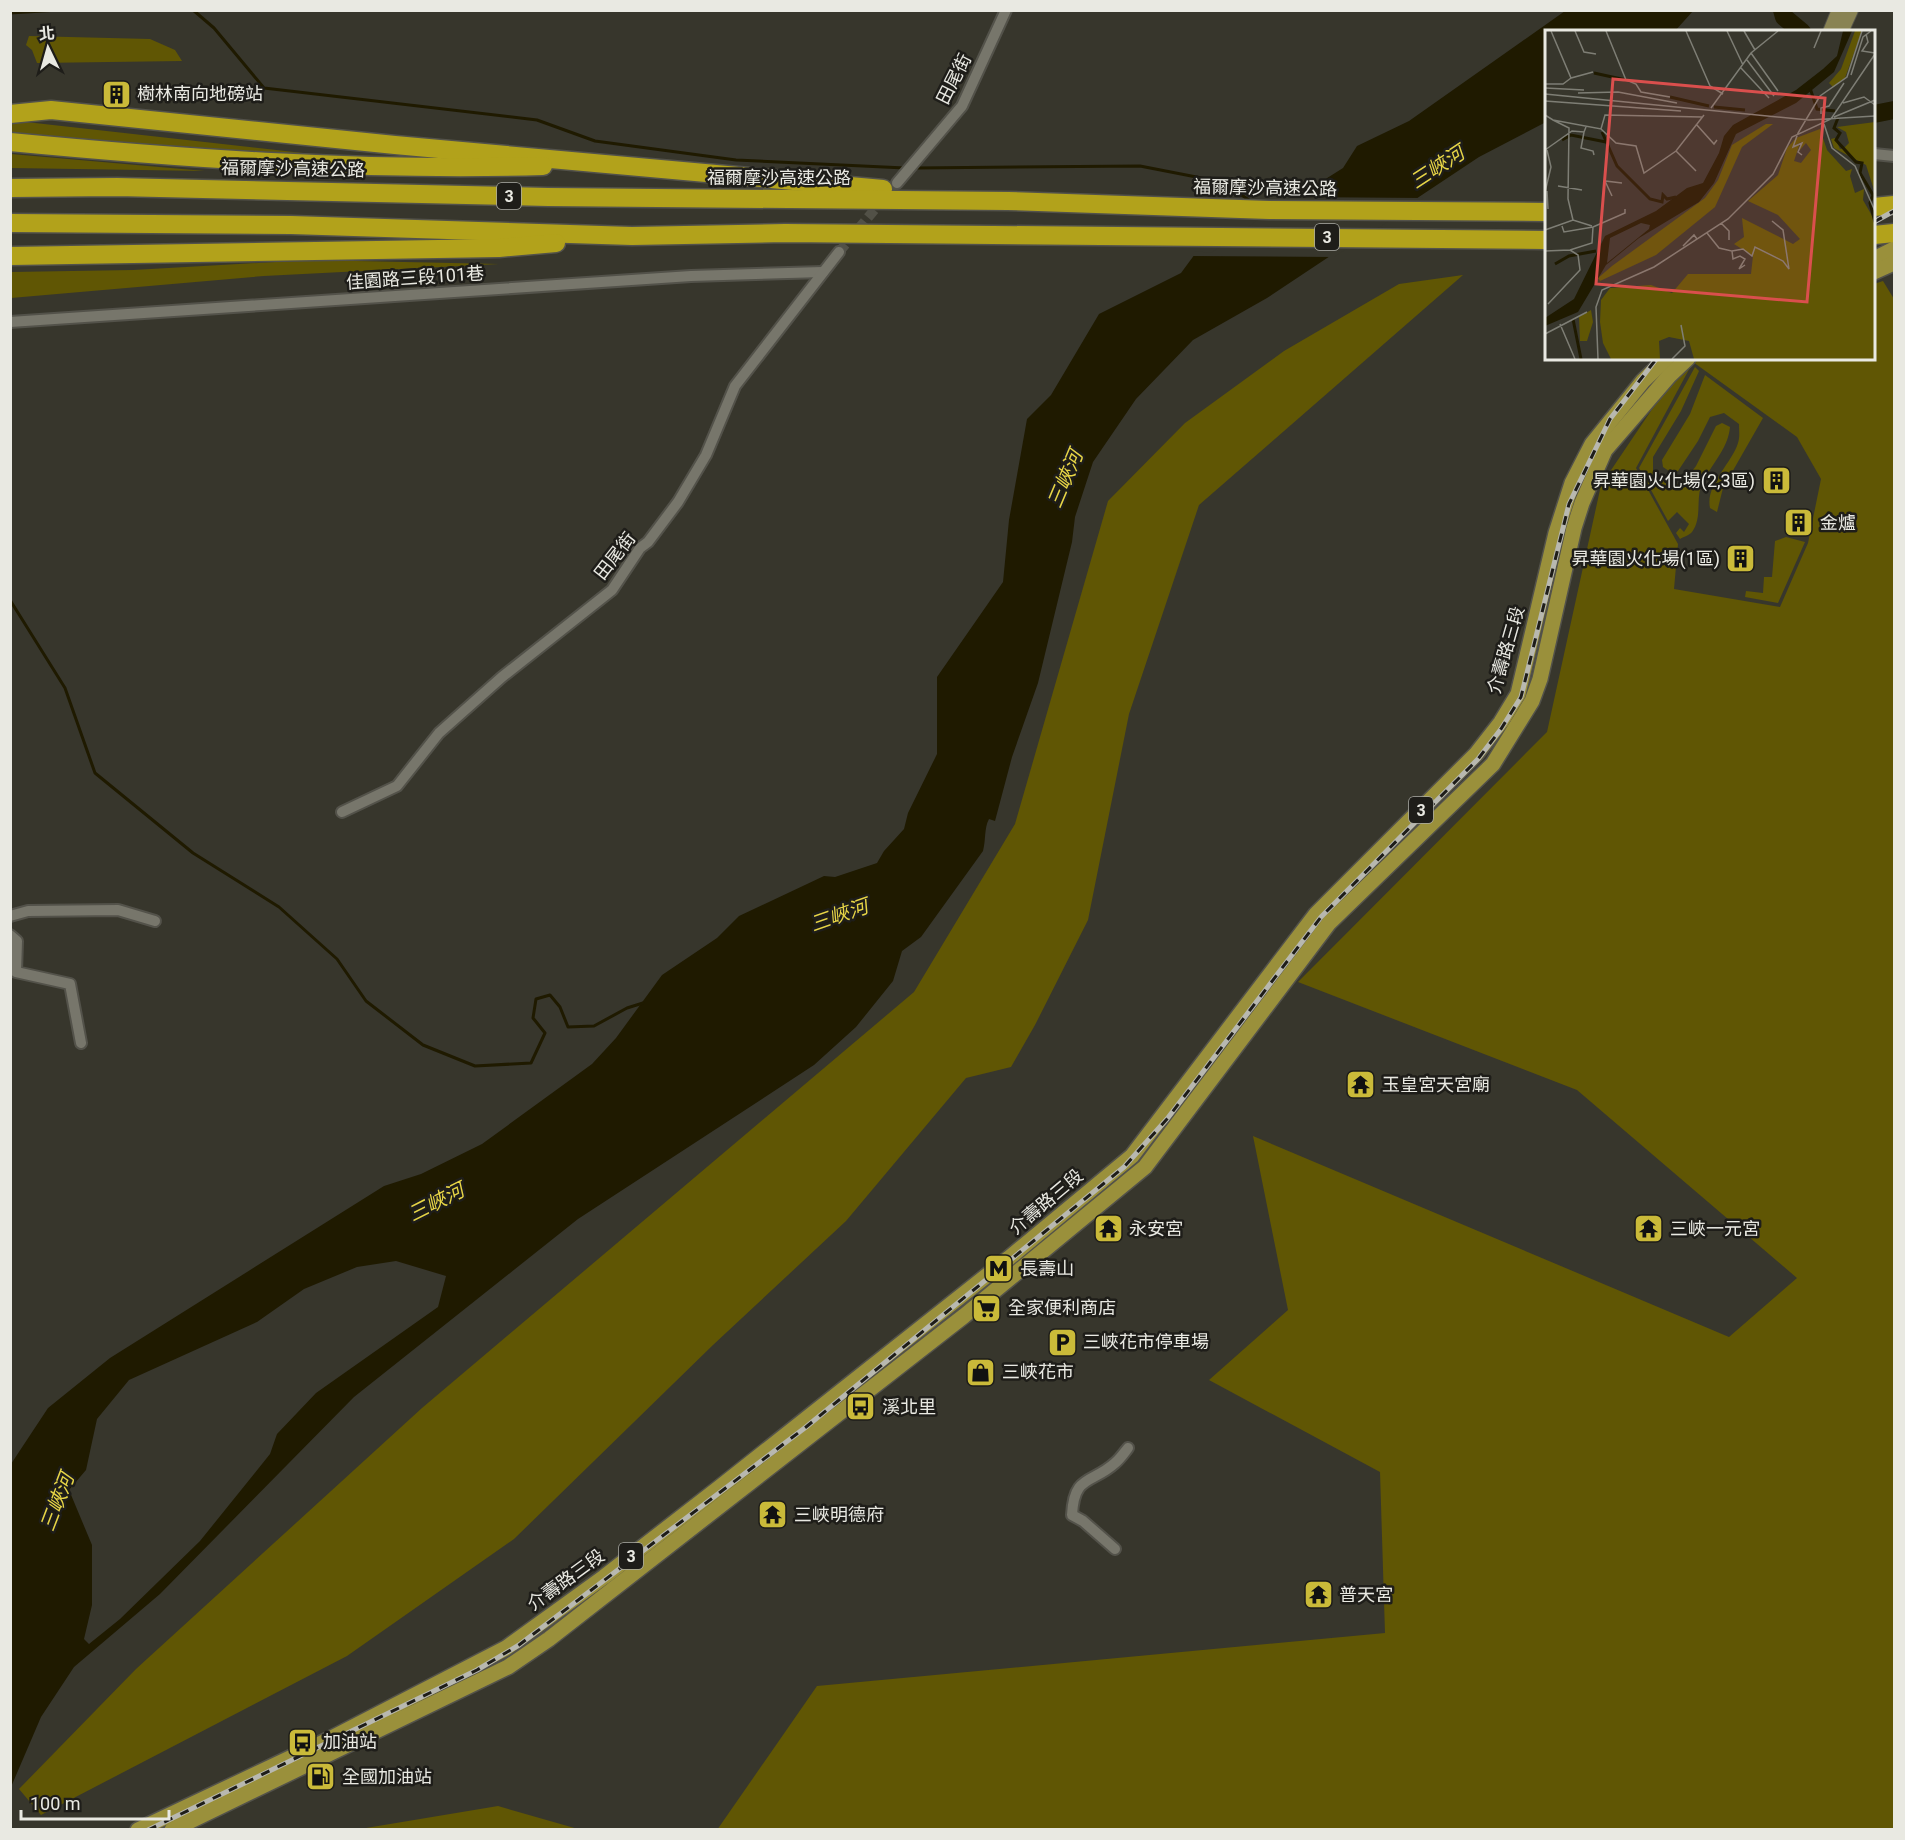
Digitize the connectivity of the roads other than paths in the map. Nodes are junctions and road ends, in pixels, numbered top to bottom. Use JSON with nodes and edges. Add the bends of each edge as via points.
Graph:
{"nodes":[{"id":1,"x":1006,"y":10,"type":"edge"},
{"id":2,"x":1851,"y":10,"type":"edge"},
{"id":3,"x":1838,"y":24,"type":"edge"},
{"id":4,"x":10,"y":114,"type":"edge"},
{"id":5,"x":10,"y":142,"type":"edge"},
{"id":6,"x":1875,"y":154,"type":"edge"},
{"id":7,"x":1894,"y":156,"type":"edge"},
{"id":8,"x":650,"y":167,"type":"junction"},
{"id":9,"x":897,"y":183,"type":"tunnel mouth"},
{"id":10,"x":10,"y":188,"type":"edge"},
{"id":11,"x":1008,"y":201,"type":"junction"},
{"id":12,"x":1894,"y":205,"type":"edge"},
{"id":13,"x":1875,"y":207,"type":"edge"},
{"id":14,"x":1545,"y":212,"type":"edge"},
{"id":15,"x":10,"y":223,"type":"edge"},
{"id":16,"x":1894,"y":233,"type":"edge"},
{"id":17,"x":1875,"y":235,"type":"edge"},
{"id":18,"x":632,"y":236,"type":"junction"},
{"id":19,"x":1545,"y":240,"type":"edge"},
{"id":20,"x":1894,"y":249,"type":"edge"},
{"id":21,"x":839,"y":252,"type":"tunnel mouth"},
{"id":22,"x":10,"y":256,"type":"edge"},
{"id":23,"x":78,"y":256,"type":"junction"},
{"id":24,"x":1875,"y":258,"type":"edge"},
{"id":25,"x":10,"y":263,"type":"edge"},
{"id":26,"x":1894,"y":263,"type":"edge"},
{"id":27,"x":822,"y":272,"type":"junction"},
{"id":28,"x":1875,"y":272,"type":"edge"},
{"id":29,"x":10,"y":322,"type":"edge"},
{"id":30,"x":1665,"y":360,"type":"edge"},
{"id":31,"x":1686,"y":360,"type":"edge"},
{"id":32,"x":342,"y":812,"type":"dead end"},
{"id":33,"x":10,"y":916,"type":"edge"},
{"id":34,"x":155,"y":921,"type":"dead end"},
{"id":35,"x":10,"y":935,"type":"edge"},
{"id":36,"x":81,"y":1043,"type":"dead end"},
{"id":37,"x":1128,"y":1448,"type":"dead end"},
{"id":38,"x":1115,"y":1549,"type":"dead end"},
{"id":39,"x":138,"y":1830,"type":"edge"},
{"id":40,"x":172,"y":1830,"type":"edge"}],
"edges":[{"from":1,"to":9,"type":"street","name":"田尾街","via":[[962,106]]},
{"from":2,"to":3,"type":"street"},
{"from":4,"to":8,"type":"highway","via":[[51,110]]},
{"from":5,"to":8,"type":"highway","via":[[250,162],[438,169]]},
{"from":6,"to":7,"type":"street"},
{"from":8,"to":11,"type":"highway"},
{"from":10,"to":11,"type":"highway","name":"福爾摩沙高速公路","number":"3"},
{"from":11,"to":14,"type":"highway","name":"福爾摩沙高速公路","number":"3","via":[[1148,207]]},
{"from":12,"to":13,"type":"highway"},
{"from":15,"to":18,"type":"highway","number":"3","via":[[291,225]]},
{"from":16,"to":17,"type":"highway"},
{"from":18,"to":19,"type":"highway","number":"3","via":[[1108,234]]},
{"from":18,"to":23,"type":"highway","via":[[499,248]]},
{"from":20,"to":24,"type":"main road"},
{"from":21,"to":27,"type":"street","name":"田尾街"},
{"from":22,"to":23,"type":"highway"},
{"from":23,"to":25,"type":"highway"},
{"from":26,"to":28,"type":"main road"},
{"from":27,"to":29,"type":"street","name":"佳園路三段101巷","via":[[691,276]]},
{"from":27,"to":32,"type":"street","name":"田尾街","via":[[735,386],[706,455],[678,502],[612,590],[502,677],[439,733],[397,786]]},
{"from":30,"to":39,"type":"main road","name":"介壽路三段","number":"3","via":[[1592,444],[1572,483],[1556,533],[1518,694],[1501,722],[1476,754],[1316,914],[1132,1156],[729,1480],[506,1648],[328,1740]]},
{"from":31,"to":40,"type":"main road","name":"介壽路三段","number":"3","via":[[1605,450],[1574,528],[1532,701],[1493,764],[1329,923],[1145,1167],[964,1316],[549,1640],[508,1667]]},
{"from":33,"to":34,"type":"street","via":[[28,911],[118,910]]},
{"from":35,"to":36,"type":"street","via":[[17,941],[16,972],[70,984]]},
{"from":37,"to":38,"type":"street","via":[[1114,1464],[1081,1483],[1072,1503],[1072,1515]]}]}
